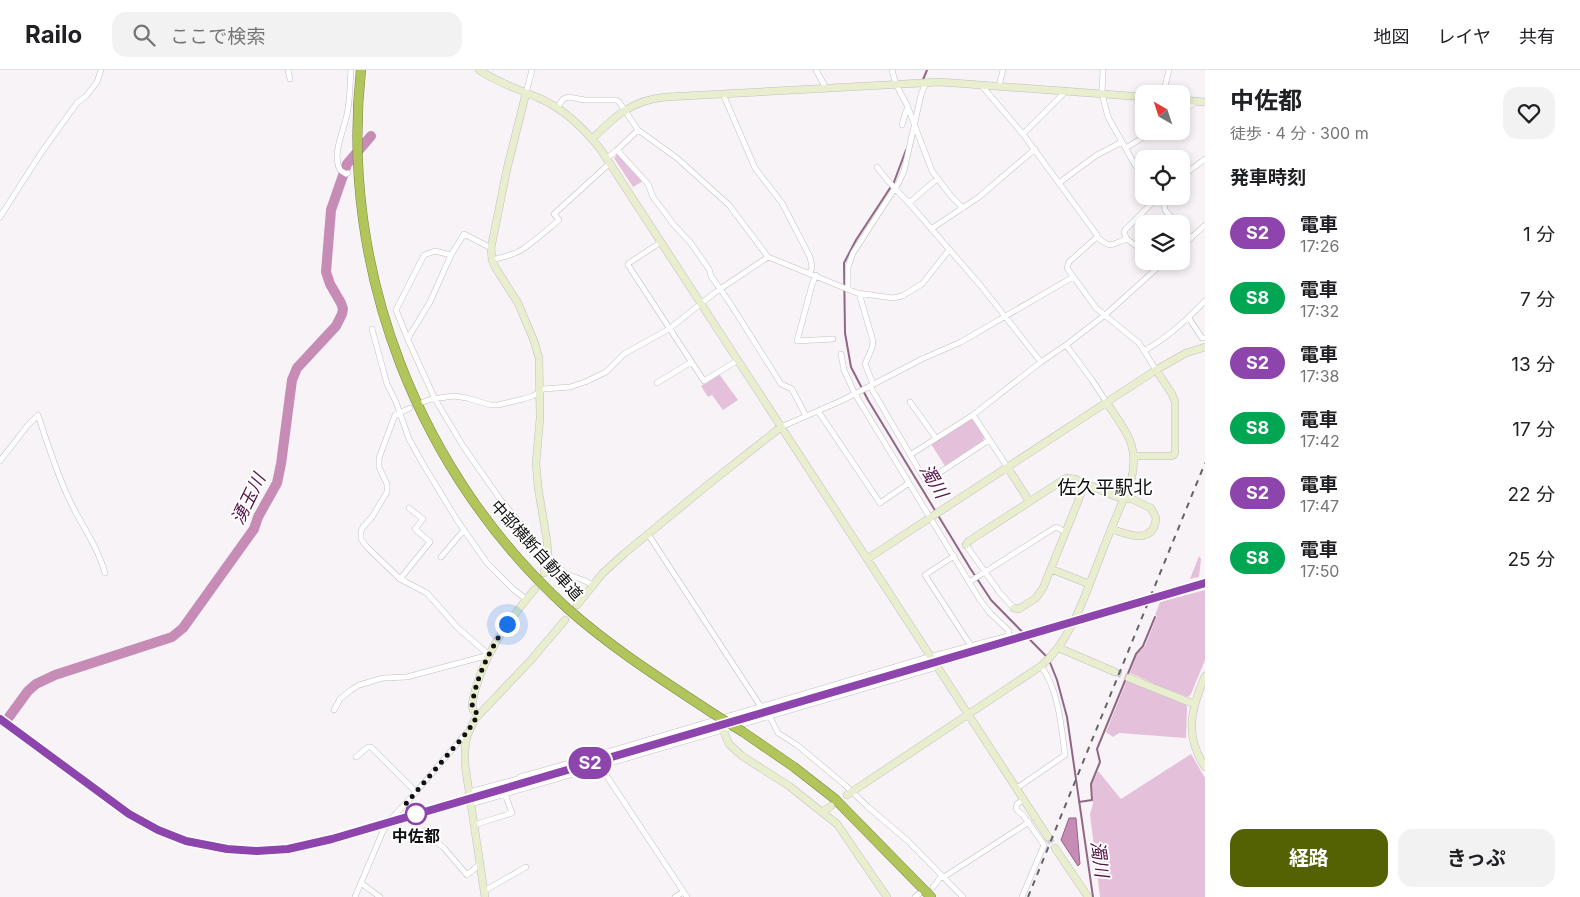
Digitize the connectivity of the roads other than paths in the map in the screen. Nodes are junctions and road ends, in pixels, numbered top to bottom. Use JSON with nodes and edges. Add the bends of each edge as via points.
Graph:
{"nodes":[{"id":1,"x":101,"y":70,"type":"edge"},
{"id":2,"x":288,"y":70,"type":"edge"},
{"id":3,"x":350,"y":70,"type":"edge"},
{"id":4,"x":361,"y":70,"type":"edge"},
{"id":5,"x":480,"y":70,"type":"edge"},
{"id":6,"x":532,"y":70,"type":"edge"},
{"id":7,"x":816,"y":70,"type":"edge"},
{"id":8,"x":892,"y":70,"type":"edge"},
{"id":9,"x":1003,"y":70,"type":"edge"},
{"id":10,"x":1103,"y":70,"type":"edge"},
{"id":11,"x":1169,"y":70,"type":"edge"},
{"id":12,"x":290,"y":79,"type":"dead end"},
{"id":13,"x":922,"y":82,"type":"junction"},
{"id":14,"x":896,"y":84,"type":"junction"},
{"id":15,"x":981,"y":85,"type":"junction"},
{"id":16,"x":1165,"y":85,"type":"edge"},
{"id":17,"x":999,"y":86,"type":"junction"},
{"id":18,"x":826,"y":88,"type":"junction"},
{"id":19,"x":1066,"y":91,"type":"junction"},
{"id":20,"x":526,"y":93,"type":"junction"},
{"id":21,"x":723,"y":94,"type":"junction"},
{"id":22,"x":1102,"y":94,"type":"junction"},
{"id":23,"x":1135,"y":96,"type":"edge"},
{"id":24,"x":1190,"y":101,"type":"edge"},
{"id":25,"x":1195,"y":102,"type":"junction"},
{"id":26,"x":1205,"y":102,"type":"edge"},
{"id":27,"x":1190,"y":106,"type":"edge"},
{"id":28,"x":557,"y":108,"type":"junction"},
{"id":29,"x":624,"y":110,"type":"junction"},
{"id":30,"x":909,"y":111,"type":"junction"},
{"id":31,"x":902,"y":125,"type":"dead end"},
{"id":32,"x":914,"y":125,"type":"junction"},
{"id":33,"x":638,"y":130,"type":"junction"},
{"id":34,"x":1024,"y":134,"type":"junction"},
{"id":35,"x":592,"y":139,"type":"junction"},
{"id":36,"x":1139,"y":140,"type":"edge"},
{"id":37,"x":1122,"y":142,"type":"junction"},
{"id":38,"x":1126,"y":148,"type":"junction"},
{"id":39,"x":1035,"y":149,"type":"junction"},
{"id":40,"x":617,"y":150,"type":"junction"},
{"id":41,"x":1205,"y":159,"type":"edge"},
{"id":42,"x":608,"y":161,"type":"junction"},
{"id":43,"x":1135,"y":165,"type":"edge"},
{"id":44,"x":877,"y":167,"type":"dead end"},
{"id":45,"x":1190,"y":170,"type":"edge"},
{"id":46,"x":345,"y":173,"type":"dead end"},
{"id":47,"x":937,"y":179,"type":"junction"},
{"id":48,"x":1060,"y":182,"type":"junction"},
{"id":49,"x":894,"y":187,"type":"junction"},
{"id":50,"x":909,"y":203,"type":"junction"},
{"id":51,"x":1150,"y":205,"type":"edge"},
{"id":52,"x":963,"y":208,"type":"junction"},
{"id":53,"x":0,"y":217,"type":"edge"},
{"id":54,"x":1205,"y":225,"type":"edge"},
{"id":55,"x":931,"y":229,"type":"junction"},
{"id":56,"x":1097,"y":237,"type":"junction"},
{"id":57,"x":1191,"y":238,"type":"edge"},
{"id":58,"x":1127,"y":239,"type":"junction"},
{"id":59,"x":661,"y":242,"type":"junction"},
{"id":60,"x":1135,"y":245,"type":"edge"},
{"id":61,"x":491,"y":248,"type":"junction"},
{"id":62,"x":949,"y":250,"type":"junction"},
{"id":63,"x":451,"y":254,"type":"junction"},
{"id":64,"x":768,"y":257,"type":"junction"},
{"id":65,"x":492,"y":260,"type":"junction"},
{"id":66,"x":1155,"y":270,"type":"edge"},
{"id":67,"x":813,"y":274,"type":"junction"},
{"id":68,"x":1073,"y":278,"type":"junction"},
{"id":69,"x":720,"y":289,"type":"junction"},
{"id":70,"x":847,"y":289,"type":"junction"},
{"id":71,"x":859,"y":293,"type":"junction"},
{"id":72,"x":1205,"y":301,"type":"edge"},
{"id":73,"x":701,"y":304,"type":"junction"},
{"id":74,"x":1105,"y":315,"type":"junction"},
{"id":75,"x":1005,"y":317,"type":"junction"},
{"id":76,"x":1189,"y":318,"type":"junction"},
{"id":77,"x":669,"y":329,"type":"junction"},
{"id":78,"x":371,"y":334,"type":"dead end"},
{"id":79,"x":408,"y":338,"type":"junction"},
{"id":80,"x":1205,"y":338,"type":"edge"},
{"id":81,"x":833,"y":339,"type":"dead end"},
{"id":82,"x":1066,"y":345,"type":"junction"},
{"id":83,"x":1205,"y":347,"type":"edge"},
{"id":84,"x":1144,"y":352,"type":"junction"},
{"id":85,"x":841,"y":354,"type":"dead end"},
{"id":86,"x":738,"y":360,"type":"junction"},
{"id":87,"x":691,"y":362,"type":"junction"},
{"id":88,"x":1041,"y":362,"type":"junction"},
{"id":89,"x":1156,"y":370,"type":"junction"},
{"id":90,"x":656,"y":383,"type":"dead end"},
{"id":91,"x":869,"y":386,"type":"junction"},
{"id":92,"x":540,"y":391,"type":"junction"},
{"id":93,"x":856,"y":393,"type":"junction"},
{"id":94,"x":435,"y":399,"type":"junction"},
{"id":95,"x":423,"y":402,"type":"dead end"},
{"id":96,"x":910,"y":402,"type":"dead end"},
{"id":97,"x":1107,"y":403,"type":"junction"},
{"id":98,"x":410,"y":408,"type":"dead end"},
{"id":99,"x":818,"y":411,"type":"junction"},
{"id":100,"x":400,"y":412,"type":"junction"},
{"id":101,"x":973,"y":415,"type":"junction"},
{"id":102,"x":806,"y":416,"type":"junction"},
{"id":103,"x":781,"y":427,"type":"junction"},
{"id":104,"x":936,"y":438,"type":"junction"},
{"id":105,"x":989,"y":440,"type":"junction"},
{"id":106,"x":910,"y":455,"type":"junction"},
{"id":107,"x":1134,"y":456,"type":"junction"},
{"id":108,"x":0,"y":461,"type":"edge"},
{"id":109,"x":1008,"y":468,"type":"junction"},
{"id":110,"x":909,"y":483,"type":"junction"},
{"id":111,"x":1086,"y":484,"type":"junction"},
{"id":112,"x":1124,"y":498,"type":"junction"},
{"id":113,"x":1029,"y":502,"type":"junction"},
{"id":114,"x":413,"y":508,"type":"dead end"},
{"id":115,"x":932,"y":517,"type":"junction"},
{"id":116,"x":1112,"y":529,"type":"junction"},
{"id":117,"x":464,"y":530,"type":"junction"},
{"id":118,"x":1066,"y":532,"type":"junction"},
{"id":119,"x":648,"y":534,"type":"junction"},
{"id":120,"x":966,"y":545,"type":"joint"},
{"id":121,"x":442,"y":553,"type":"dead end"},
{"id":122,"x":548,"y":555,"type":"junction"},
{"id":123,"x":954,"y":556,"type":"junction"},
{"id":124,"x":867,"y":559,"type":"junction"},
{"id":125,"x":1051,"y":569,"type":"junction"},
{"id":126,"x":985,"y":572,"type":"junction"},
{"id":127,"x":105,"y":573,"type":"dead end"},
{"id":128,"x":544,"y":573,"type":"dead end"},
{"id":129,"x":400,"y":579,"type":"junction"},
{"id":130,"x":970,"y":581,"type":"junction"},
{"id":131,"x":1089,"y":584,"type":"junction"},
{"id":132,"x":592,"y":586,"type":"junction"},
{"id":133,"x":534,"y":589,"type":"dead end"},
{"id":134,"x":526,"y":599,"type":"junction"},
{"id":135,"x":577,"y":605,"type":"dead end"},
{"id":136,"x":1014,"y":608,"type":"joint"},
{"id":137,"x":565,"y":620,"type":"dead end"},
{"id":138,"x":971,"y":646,"type":"junction"},
{"id":139,"x":1059,"y":648,"type":"junction"},
{"id":140,"x":489,"y":655,"type":"junction"},
{"id":141,"x":931,"y":657,"type":"junction"},
{"id":142,"x":1042,"y":665,"type":"junction"},
{"id":143,"x":937,"y":667,"type":"junction"},
{"id":144,"x":1115,"y":672,"type":"tunnel mouth"},
{"id":145,"x":1205,"y":676,"type":"edge"},
{"id":146,"x":1129,"y":678,"type":"tunnel mouth"},
{"id":147,"x":1194,"y":704,"type":"junction"},
{"id":148,"x":761,"y":707,"type":"junction"},
{"id":149,"x":334,"y":710,"type":"dead end"},
{"id":150,"x":968,"y":714,"type":"junction"},
{"id":151,"x":478,"y":715,"type":"junction"},
{"id":152,"x":770,"y":717,"type":"junction"},
{"id":153,"x":723,"y":730,"type":"junction"},
{"id":154,"x":468,"y":731,"type":"junction"},
{"id":155,"x":356,"y":757,"type":"dead end"},
{"id":156,"x":600,"y":766,"type":"junction"},
{"id":157,"x":1205,"y":767,"type":"edge"},
{"id":158,"x":1017,"y":788,"type":"junction"},
{"id":159,"x":416,"y":792,"type":"junction"},
{"id":160,"x":469,"y":792,"type":"junction"},
{"id":161,"x":849,"y":793,"type":"junction"},
{"id":162,"x":505,"y":794,"type":"junction"},
{"id":163,"x":1024,"y":798,"type":"junction"},
{"id":164,"x":471,"y":804,"type":"junction"},
{"id":165,"x":831,"y":806,"type":"dead end"},
{"id":166,"x":822,"y":812,"type":"junction"},
{"id":167,"x":1029,"y":822,"type":"junction"},
{"id":168,"x":474,"y":825,"type":"junction"},
{"id":169,"x":431,"y":826,"type":"dead end"},
{"id":170,"x":1048,"y":837,"type":"tunnel mouth"},
{"id":171,"x":1056,"y":848,"type":"tunnel mouth"},
{"id":172,"x":480,"y":864,"type":"junction"},
{"id":173,"x":526,"y":867,"type":"dead end"},
{"id":174,"x":944,"y":877,"type":"junction"},
{"id":175,"x":914,"y":879,"type":"junction"},
{"id":176,"x":361,"y":883,"type":"junction"},
{"id":177,"x":932,"y":892,"type":"edge"},
{"id":178,"x":485,"y":894,"type":"edge"},
{"id":179,"x":685,"y":894,"type":"edge"},
{"id":180,"x":1087,"y":896,"type":"edge"},
{"id":181,"x":355,"y":897,"type":"edge"},
{"id":182,"x":380,"y":897,"type":"edge"},
{"id":183,"x":675,"y":897,"type":"edge"},
{"id":184,"x":887,"y":897,"type":"edge"},
{"id":185,"x":936,"y":897,"type":"edge"},
{"id":186,"x":963,"y":897,"type":"edge"},
{"id":187,"x":1022,"y":897,"type":"edge"}],
"edges":[{"from":1,"to":53,"type":"street","via":[[97,82],[78,102],[41,153]]},
{"from":2,"to":12,"type":"street"},
{"from":3,"to":46,"type":"street","via":[[348,111],[338,153],[338,164]]},
{"from":4,"to":175,"type":"highway","name":"中部横断自動車道","bridge":true,"via":[[358,169],[363,224],[375,288],[392,343],[420,411],[468,494],[504,542],[589,627],[835,798]]},
{"from":5,"to":20,"type":"street","via":[[502,84]]},
{"from":6,"to":20,"type":"street"},
{"from":7,"to":18,"type":"street"},
{"from":8,"to":14,"type":"street"},
{"from":9,"to":17,"type":"street"},
{"from":10,"to":22,"type":"street"},
{"from":11,"to":16,"type":"street"},
{"from":13,"to":14,"type":"street"},
{"from":13,"to":15,"type":"street"},
{"from":13,"to":32,"type":"street"},
{"from":14,"to":18,"type":"street"},
{"from":14,"to":30,"type":"street"},
{"from":15,"to":17,"type":"street"},
{"from":15,"to":34,"type":"street"},
{"from":17,"to":19,"type":"street"},
{"from":18,"to":21,"type":"street"},
{"from":19,"to":22,"type":"street"},
{"from":19,"to":34,"type":"street"},
{"from":20,"to":28,"type":"street"},
{"from":20,"to":61,"type":"street"},
{"from":21,"to":29,"type":"street","via":[[657,98]]},
{"from":21,"to":67,"type":"street","via":[[755,168],[782,203],[810,257]]},
{"from":22,"to":23,"type":"street"},
{"from":22,"to":37,"type":"street","via":[[1108,117]]},
{"from":24,"to":25,"type":"street"},
{"from":25,"to":26,"type":"street"},
{"from":25,"to":27,"type":"street"},
{"from":28,"to":29,"type":"street","via":[[568,97],[616,100]]},
{"from":28,"to":35,"type":"street"},
{"from":29,"to":33,"type":"street"},
{"from":29,"to":35,"type":"street"},
{"from":30,"to":31,"type":"street","via":[[906,111]]},
{"from":30,"to":32,"type":"street"},
{"from":32,"to":47,"type":"street"},
{"from":32,"to":49,"type":"street","via":[[904,171]]},
{"from":33,"to":40,"type":"street"},
{"from":33,"to":64,"type":"street","via":[[677,158],[730,205]]},
{"from":34,"to":39,"type":"street"},
{"from":35,"to":42,"type":"street"},
{"from":36,"to":38,"type":"street"},
{"from":37,"to":38,"type":"street"},
{"from":37,"to":48,"type":"street","via":[[1097,155]]},
{"from":38,"to":43,"type":"street"},
{"from":39,"to":48,"type":"street"},
{"from":39,"to":52,"type":"street"},
{"from":40,"to":42,"type":"street"},
{"from":40,"to":69,"type":"street","via":[[648,184],[653,198],[690,242]]},
{"from":41,"to":45,"type":"street"},
{"from":42,"to":59,"type":"street"},
{"from":42,"to":65,"type":"street","via":[[554,214],[559,220],[522,250]]},
{"from":44,"to":49,"type":"street"},
{"from":47,"to":50,"type":"street"},
{"from":47,"to":52,"type":"street"},
{"from":48,"to":56,"type":"street"},
{"from":49,"to":50,"type":"street"},
{"from":49,"to":70,"type":"street","via":[[853,253],[848,267]]},
{"from":50,"to":55,"type":"street"},
{"from":51,"to":58,"type":"street","via":[[1125,230]]},
{"from":52,"to":55,"type":"street"},
{"from":54,"to":57,"type":"street"},
{"from":55,"to":62,"type":"street"},
{"from":56,"to":58,"type":"street","via":[[1109,246]]},
{"from":56,"to":68,"type":"street","via":[[1068,264]]},
{"from":58,"to":60,"type":"street"},
{"from":59,"to":73,"type":"street"},
{"from":59,"to":77,"type":"street","via":[[628,265]]},
{"from":61,"to":63,"type":"street","via":[[464,234]]},
{"from":61,"to":65,"type":"street"},
{"from":62,"to":71,"type":"street","via":[[922,284],[902,296],[893,298]]},
{"from":62,"to":75,"type":"street"},
{"from":63,"to":79,"type":"street","via":[[430,302]]},
{"from":63,"to":79,"type":"street","via":[[435,251],[424,255],[396,310]]},
{"from":64,"to":67,"type":"street"},
{"from":64,"to":69,"type":"street"},
{"from":65,"to":92,"type":"street","via":[[518,303],[534,341],[539,358]]},
{"from":66,"to":74,"type":"street"},
{"from":67,"to":70,"type":"street"},
{"from":67,"to":81,"type":"street","via":[[797,341]]},
{"from":68,"to":74,"type":"street"},
{"from":68,"to":75,"type":"street"},
{"from":69,"to":73,"type":"street"},
{"from":69,"to":102,"type":"street","via":[[781,384],[792,389]]},
{"from":70,"to":71,"type":"street"},
{"from":71,"to":91,"type":"street","via":[[873,337],[865,364]]},
{"from":72,"to":76,"type":"street"},
{"from":73,"to":77,"type":"street"},
{"from":73,"to":86,"type":"street"},
{"from":74,"to":82,"type":"street"},
{"from":74,"to":84,"type":"street","via":[[1135,339]]},
{"from":75,"to":88,"type":"street"},
{"from":75,"to":91,"type":"street"},
{"from":76,"to":80,"type":"street"},
{"from":76,"to":84,"type":"street"},
{"from":77,"to":87,"type":"street"},
{"from":77,"to":92,"type":"street","via":[[624,354],[598,376],[578,385]]},
{"from":78,"to":100,"type":"street"},
{"from":79,"to":94,"type":"street"},
{"from":82,"to":88,"type":"street"},
{"from":82,"to":97,"type":"street"},
{"from":83,"to":89,"type":"street","via":[[1186,353]]},
{"from":84,"to":89,"type":"street"},
{"from":85,"to":93,"type":"street","via":[[844,370]]},
{"from":86,"to":87,"type":"street","via":[[704,381]]},
{"from":86,"to":103,"type":"street"},
{"from":87,"to":90,"type":"street"},
{"from":88,"to":101,"type":"street"},
{"from":89,"to":97,"type":"street"},
{"from":89,"to":107,"type":"street","via":[[1175,402],[1175,452],[1171,456]]},
{"from":91,"to":93,"type":"street"},
{"from":91,"to":106,"type":"street"},
{"from":92,"to":94,"type":"street","via":[[524,399],[498,405],[454,396]]},
{"from":92,"to":122,"type":"street","via":[[536,474]]},
{"from":93,"to":99,"type":"street"},
{"from":93,"to":110,"type":"street"},
{"from":94,"to":95,"type":"street"},
{"from":94,"to":122,"type":"street","via":[[500,499]]},
{"from":96,"to":104,"type":"street"},
{"from":97,"to":107,"type":"street","via":[[1132,444]]},
{"from":97,"to":109,"type":"street"},
{"from":98,"to":100,"type":"street"},
{"from":99,"to":102,"type":"street"},
{"from":99,"to":110,"type":"street","via":[[880,503]]},
{"from":100,"to":117,"type":"street","via":[[409,439]]},
{"from":100,"to":129,"type":"street","via":[[393,418],[379,458],[387,492],[361,535],[367,547]]},
{"from":101,"to":104,"type":"street"},
{"from":101,"to":105,"type":"street"},
{"from":102,"to":103,"type":"street"},
{"from":103,"to":119,"type":"street"},
{"from":103,"to":124,"type":"street"},
{"from":104,"to":106,"type":"street"},
{"from":105,"to":106,"type":"street","via":[[927,481]]},
{"from":105,"to":109,"type":"street"},
{"from":107,"to":112,"type":"street","via":[[1133,474]]},
{"from":108,"to":127,"type":"street","via":[[38,415],[71,505],[100,556]]},
{"from":109,"to":113,"type":"street"},
{"from":109,"to":115,"type":"street"},
{"from":110,"to":115,"type":"street"},
{"from":111,"to":112,"type":"street"},
{"from":111,"to":113,"type":"street","via":[[1066,478]]},
{"from":111,"to":118,"type":"street"},
{"from":112,"to":116,"type":"street"},
{"from":112,"to":116,"type":"street","via":[[1151,508],[1156,521],[1150,532],[1140,536]]},
{"from":113,"to":120,"type":"street"},
{"from":114,"to":129,"type":"street","via":[[423,519],[415,529],[421,538],[430,542]]},
{"from":115,"to":123,"type":"street"},
{"from":115,"to":124,"type":"street"},
{"from":116,"to":131,"type":"street"},
{"from":117,"to":121,"type":"street"},
{"from":117,"to":134,"type":"street","via":[[495,571]]},
{"from":118,"to":125,"type":"street"},
{"from":118,"to":126,"type":"street","via":[[1056,527]]},
{"from":119,"to":132,"type":"street","via":[[614,562]]},
{"from":119,"to":148,"type":"street"},
{"from":120,"to":126,"type":"street"},
{"from":122,"to":128,"type":"street"},
{"from":122,"to":132,"type":"street","via":[[570,577]]},
{"from":123,"to":130,"type":"street"},
{"from":123,"to":138,"type":"street","via":[[925,574]]},
{"from":124,"to":141,"type":"street"},
{"from":125,"to":131,"type":"street"},
{"from":125,"to":136,"type":"street","via":[[1036,598],[1019,609]]},
{"from":126,"to":130,"type":"street"},
{"from":126,"to":136,"type":"street"},
{"from":129,"to":140,"type":"street","via":[[427,593],[457,627]]},
{"from":130,"to":138,"type":"street","via":[[985,606],[1009,631],[1008,636]]},
{"from":131,"to":139,"type":"street"},
{"from":132,"to":135,"type":"street"},
{"from":133,"to":134,"type":"street"},
{"from":134,"to":140,"type":"street"},
{"from":137,"to":151,"type":"street"},
{"from":138,"to":141,"type":"street"},
{"from":139,"to":142,"type":"street"},
{"from":139,"to":144,"type":"street"},
{"from":140,"to":149,"type":"street","via":[[407,677],[383,678],[360,685],[340,699]]},
{"from":140,"to":151,"type":"street","via":[[473,698],[472,707]]},
{"from":141,"to":143,"type":"street"},
{"from":141,"to":148,"type":"street"},
{"from":142,"to":150,"type":"street"},
{"from":142,"to":158,"type":"street","via":[[1056,704],[1065,755]]},
{"from":143,"to":150,"type":"street"},
{"from":143,"to":152,"type":"street"},
{"from":145,"to":147,"type":"street"},
{"from":146,"to":147,"type":"street"},
{"from":147,"to":157,"type":"street","via":[[1192,733],[1196,751]]},
{"from":148,"to":160,"type":"street"},
{"from":150,"to":158,"type":"street"},
{"from":150,"to":161,"type":"street"},
{"from":151,"to":154,"type":"street"},
{"from":152,"to":153,"type":"street"},
{"from":152,"to":161,"type":"street","via":[[778,733],[812,757]]},
{"from":153,"to":156,"type":"street"},
{"from":153,"to":166,"type":"street","via":[[729,744],[742,756]]},
{"from":154,"to":159,"type":"street"},
{"from":154,"to":160,"type":"street","via":[[465,754]]},
{"from":155,"to":159,"type":"street","via":[[371,747]]},
{"from":156,"to":162,"type":"street"},
{"from":156,"to":179,"type":"street"},
{"from":158,"to":163,"type":"street"},
{"from":159,"to":176,"type":"street","via":[[383,831]]},
{"from":160,"to":164,"type":"street"},
{"from":161,"to":174,"type":"street","via":[[908,841]]},
{"from":162,"to":164,"type":"street"},
{"from":162,"to":168,"type":"street","via":[[512,813]]},
{"from":163,"to":167,"type":"street","via":[[1016,808]]},
{"from":163,"to":170,"type":"street"},
{"from":164,"to":168,"type":"street"},
{"from":165,"to":166,"type":"street"},
{"from":166,"to":184,"type":"street","via":[[840,826]]},
{"from":167,"to":174,"type":"street"},
{"from":167,"to":187,"type":"street","via":[[1044,845]]},
{"from":168,"to":172,"type":"street"},
{"from":169,"to":172,"type":"street","via":[[424,832],[444,848],[467,875]]},
{"from":171,"to":180,"type":"street"},
{"from":172,"to":178,"type":"street"},
{"from":173,"to":178,"type":"street"},
{"from":174,"to":177,"type":"street"},
{"from":174,"to":186,"type":"street"},
{"from":175,"to":177,"type":"highway","name":"中部横断自動車道"},
{"from":175,"to":185,"type":"highway","name":"中部横断自動車道"},
{"from":176,"to":181,"type":"street"},
{"from":176,"to":182,"type":"street"},
{"from":179,"to":183,"type":"street"}]}
